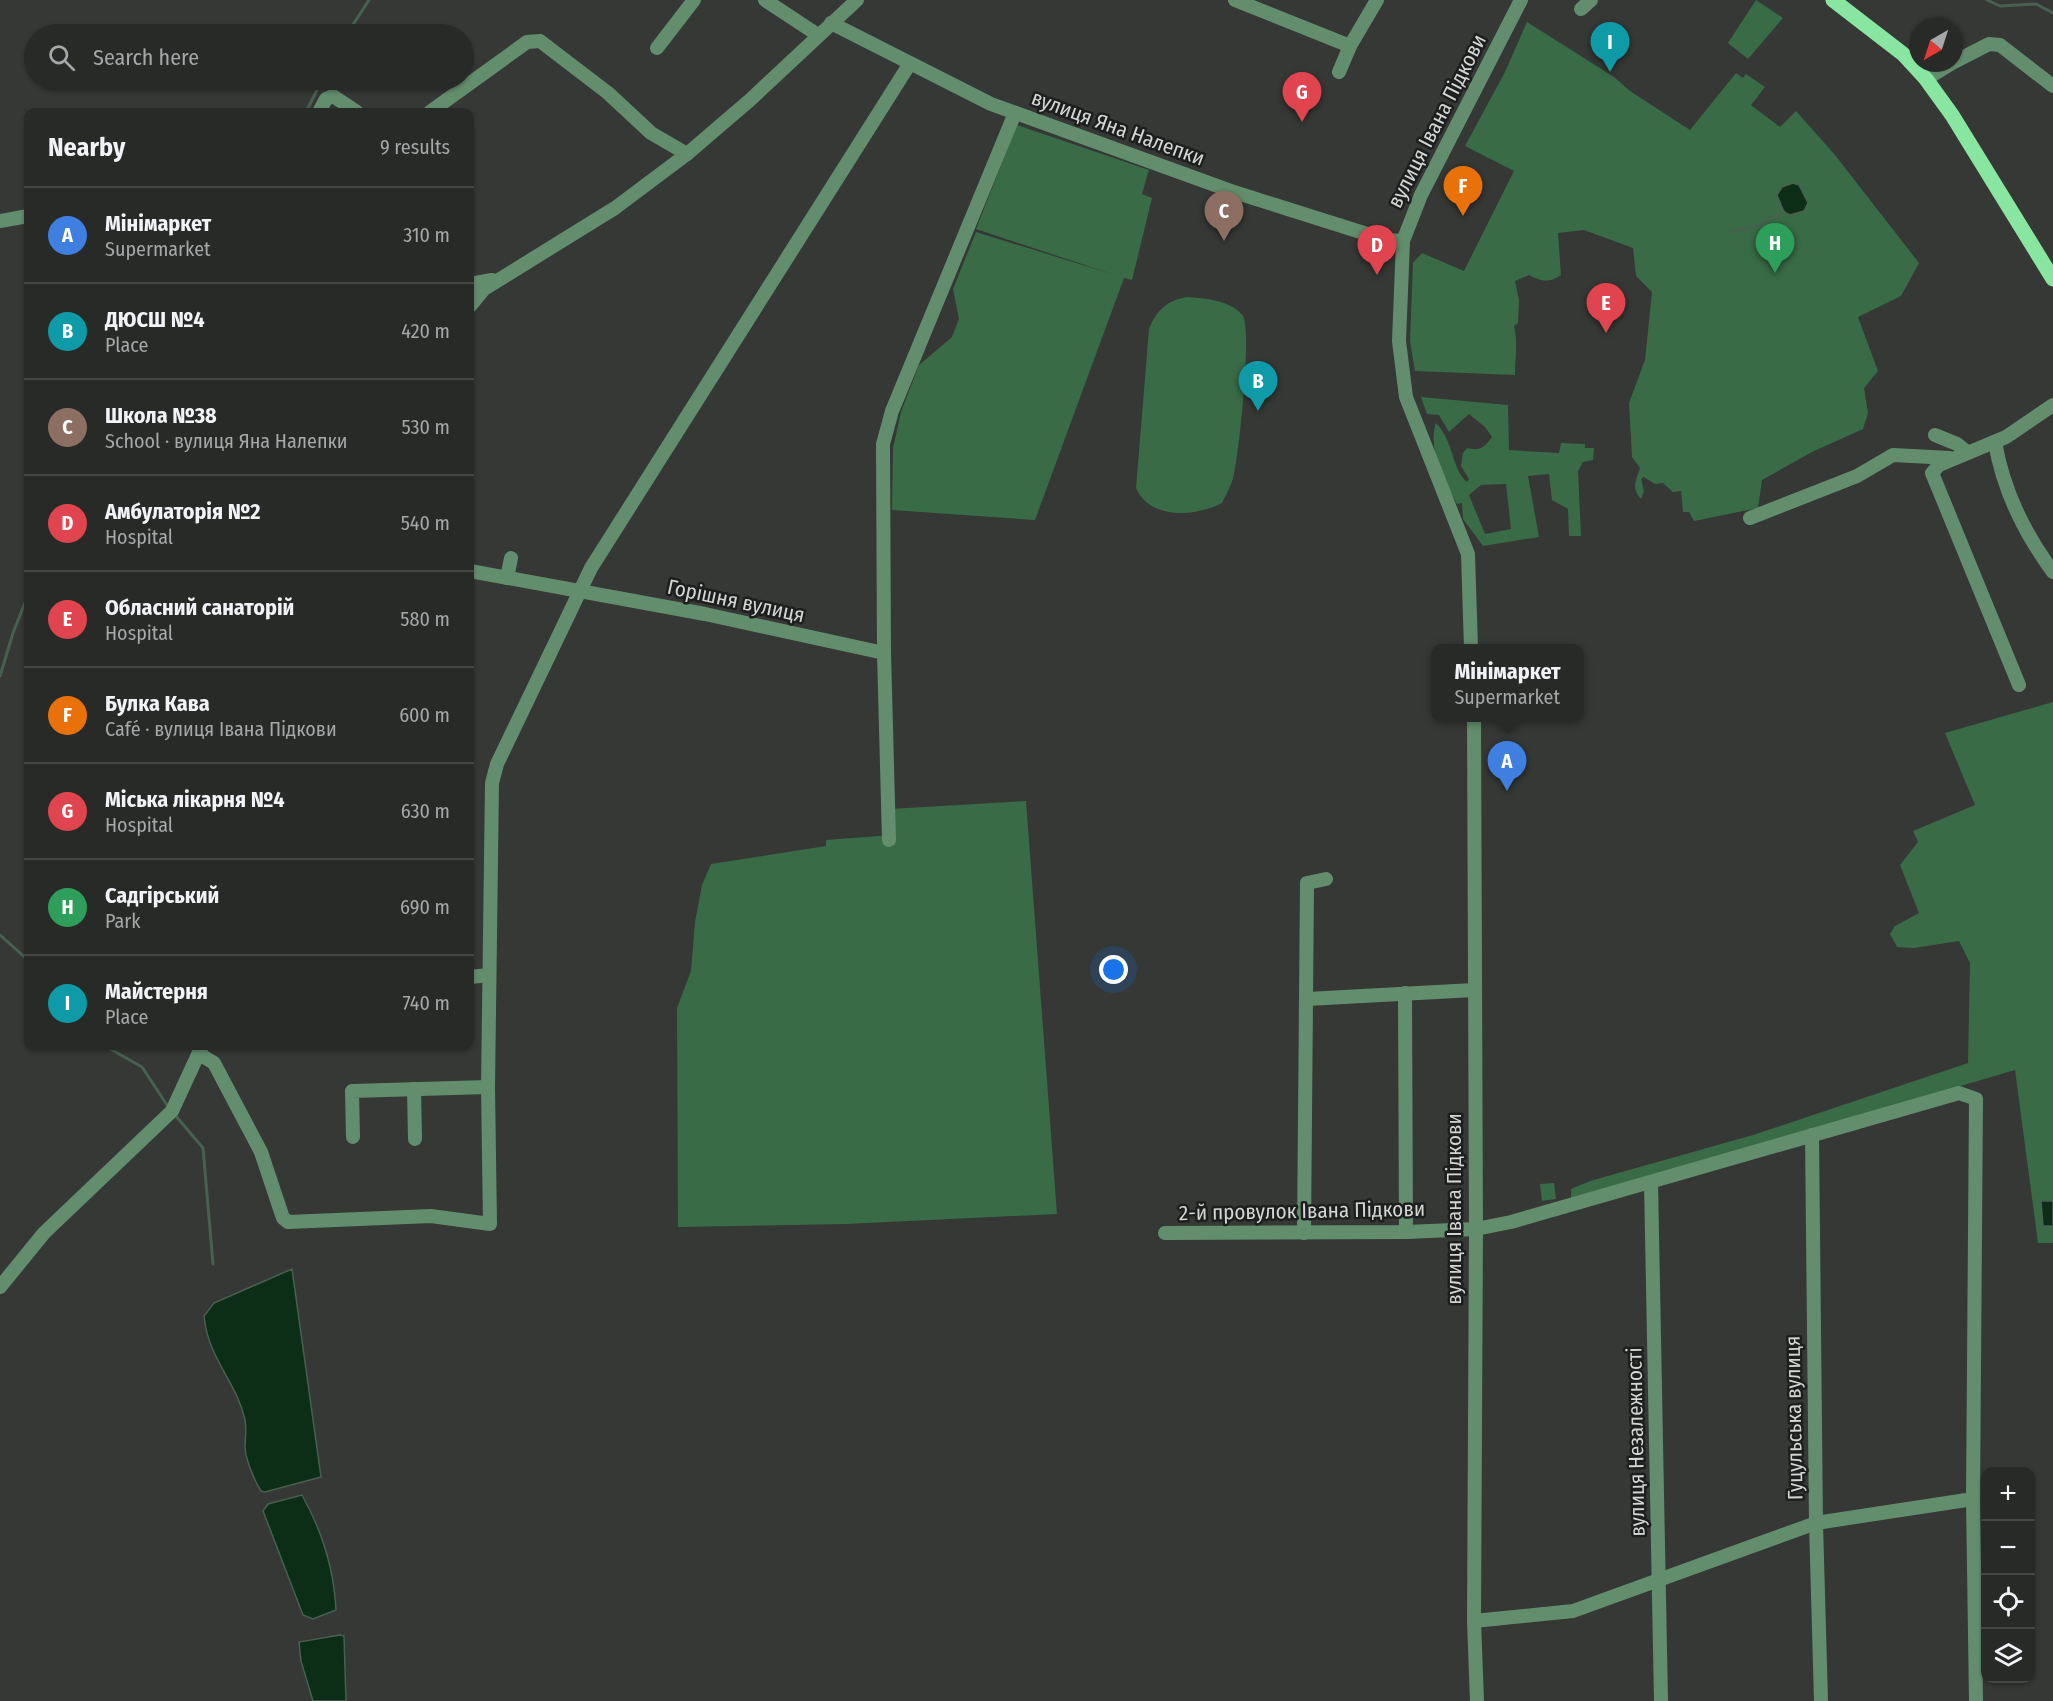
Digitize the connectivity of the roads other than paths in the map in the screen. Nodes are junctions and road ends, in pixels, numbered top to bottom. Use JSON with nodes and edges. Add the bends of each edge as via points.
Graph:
{"nodes":[{"id":1,"x":694,"y":0,"type":"edge"},
{"id":2,"x":765,"y":0,"type":"edge"},
{"id":3,"x":857,"y":0,"type":"edge"},
{"id":4,"x":1235,"y":0,"type":"edge"},
{"id":5,"x":1377,"y":0,"type":"edge"},
{"id":6,"x":1521,"y":0,"type":"edge"},
{"id":7,"x":1833,"y":0,"type":"edge"},
{"id":8,"x":831,"y":24,"type":"junction"},
{"id":9,"x":818,"y":35,"type":"junction"},
{"id":10,"x":1350,"y":46,"type":"junction"},
{"id":11,"x":657,"y":48,"type":"dead end"},
{"id":12,"x":1963,"y":57,"type":"edge"},
{"id":13,"x":909,"y":65,"type":"junction"},
{"id":14,"x":1339,"y":72,"type":"dead end"},
{"id":15,"x":1937,"y":72,"type":"edge"},
{"id":16,"x":1926,"y":79,"type":"junction"},
{"id":17,"x":474,"y":80,"type":"edge"},
{"id":18,"x":2053,"y":86,"type":"edge"},
{"id":19,"x":460,"y":90,"type":"edge"},
{"id":20,"x":321,"y":108,"type":"edge"},
{"id":21,"x":351,"y":108,"type":"edge"},
{"id":22,"x":436,"y":108,"type":"edge"},
{"id":23,"x":1016,"y":113,"type":"junction"},
{"id":24,"x":687,"y":154,"type":"junction"},
{"id":25,"x":24,"y":217,"type":"edge"},
{"id":26,"x":0,"y":221,"type":"edge"},
{"id":27,"x":1403,"y":241,"type":"junction"},
{"id":28,"x":500,"y":278,"type":"junction"},
{"id":29,"x":2053,"y":279,"type":"edge"},
{"id":30,"x":474,"y":283,"type":"edge"},
{"id":31,"x":474,"y":299,"type":"edge"},
{"id":32,"x":2053,"y":405,"type":"edge"},
{"id":33,"x":1935,"y":435,"type":"dead end"},
{"id":34,"x":1995,"y":442,"type":"junction"},
{"id":35,"x":1967,"y":452,"type":"junction"},
{"id":36,"x":1952,"y":459,"type":"junction"},
{"id":37,"x":1750,"y":518,"type":"dead end"},
{"id":38,"x":511,"y":558,"type":"dead end"},
{"id":39,"x":474,"y":572,"type":"edge"},
{"id":40,"x":2053,"y":572,"type":"edge"},
{"id":41,"x":507,"y":578,"type":"junction"},
{"id":42,"x":580,"y":592,"type":"junction"},
{"id":43,"x":1471,"y":644,"type":"edge"},
{"id":44,"x":884,"y":653,"type":"junction"},
{"id":45,"x":2019,"y":685,"type":"dead end"},
{"id":46,"x":1473,"y":722,"type":"edge"},
{"id":47,"x":889,"y":840,"type":"dead end"},
{"id":48,"x":1326,"y":879,"type":"dead end"},
{"id":49,"x":489,"y":975,"type":"junction"},
{"id":50,"x":474,"y":977,"type":"edge"},
{"id":51,"x":1474,"y":990,"type":"junction"},
{"id":52,"x":1405,"y":993,"type":"junction"},
{"id":53,"x":1307,"y":999,"type":"junction"},
{"id":54,"x":201,"y":1050,"type":"edge"},
{"id":55,"x":488,"y":1087,"type":"junction"},
{"id":56,"x":414,"y":1089,"type":"junction"},
{"id":57,"x":1812,"y":1135,"type":"junction"},
{"id":58,"x":353,"y":1137,"type":"dead end"},
{"id":59,"x":415,"y":1139,"type":"dead end"},
{"id":60,"x":1651,"y":1182,"type":"junction"},
{"id":61,"x":1476,"y":1228,"type":"junction"},
{"id":62,"x":1406,"y":1232,"type":"junction"},
{"id":63,"x":1165,"y":1233,"type":"dead end"},
{"id":64,"x":1304,"y":1233,"type":"junction"},
{"id":65,"x":0,"y":1287,"type":"edge"},
{"id":66,"x":1973,"y":1500,"type":"junction"},
{"id":67,"x":1816,"y":1523,"type":"junction"},
{"id":68,"x":1660,"y":1578,"type":"junction"},
{"id":69,"x":1474,"y":1621,"type":"junction"},
{"id":70,"x":1477,"y":1701,"type":"edge"},
{"id":71,"x":1661,"y":1701,"type":"edge"},
{"id":72,"x":1821,"y":1701,"type":"edge"},
{"id":73,"x":1976,"y":1701,"type":"edge"}],
"edges":[{"from":1,"to":11,"type":"street"},
{"from":2,"to":9,"type":"street"},
{"from":3,"to":8,"type":"street"},
{"from":4,"to":10,"type":"street"},
{"from":5,"to":10,"type":"street"},
{"from":6,"to":27,"type":"street","name":"вулиця Івана Підкови","via":[[1421,195]]},
{"from":7,"to":16,"type":"main road","via":[[1902,54]]},
{"from":8,"to":9,"type":"street"},
{"from":8,"to":13,"type":"street","name":"вулиця Яна Налепки"},
{"from":9,"to":24,"type":"street"},
{"from":10,"to":14,"type":"street"},
{"from":12,"to":18,"type":"street","via":[[1989,44],[2000,45]]},
{"from":13,"to":23,"type":"street","name":"вулиця Яна Налепки"},
{"from":13,"to":42,"type":"street","via":[[677,430]]},
{"from":15,"to":16,"type":"street"},
{"from":16,"to":29,"type":"main road"},
{"from":17,"to":24,"type":"street","via":[[527,42],[540,41],[608,93],[651,133]]},
{"from":19,"to":22,"type":"street"},
{"from":20,"to":21,"type":"street","via":[[333,96]]},
{"from":23,"to":27,"type":"street","name":"вулиця Яна Налепки","via":[[1234,192],[1386,240]]},
{"from":23,"to":44,"type":"street","via":[[892,411],[883,444]]},
{"from":24,"to":28,"type":"street","via":[[615,208]]},
{"from":25,"to":26,"type":"street"},
{"from":27,"to":43,"type":"street","name":"вулиця Івана Підкови","via":[[1400,340],[1406,397],[1468,554]]},
{"from":28,"to":30,"type":"street"},
{"from":28,"to":31,"type":"street"},
{"from":32,"to":34,"type":"street"},
{"from":33,"to":35,"type":"street"},
{"from":34,"to":35,"type":"street"},
{"from":34,"to":40,"type":"street","via":[[2022,524]]},
{"from":35,"to":36,"type":"street"},
{"from":36,"to":37,"type":"street","via":[[1893,455],[1857,476]]},
{"from":36,"to":45,"type":"street","via":[[1932,473]]},
{"from":38,"to":41,"type":"street"},
{"from":39,"to":41,"type":"street","name":"Горішня вулиця"},
{"from":41,"to":42,"type":"street","name":"Горішня вулиця"},
{"from":42,"to":44,"type":"street","name":"Горішня вулиця","via":[[705,614]]},
{"from":42,"to":49,"type":"street","via":[[515,725],[492,783]]},
{"from":44,"to":47,"type":"street"},
{"from":46,"to":51,"type":"street","name":"вулиця Івана Підкови"},
{"from":48,"to":53,"type":"street","via":[[1307,883]]},
{"from":49,"to":50,"type":"street"},
{"from":49,"to":55,"type":"street"},
{"from":51,"to":52,"type":"street"},
{"from":51,"to":61,"type":"street","name":"вулиця Івана Підкови"},
{"from":52,"to":53,"type":"street"},
{"from":52,"to":62,"type":"street"},
{"from":53,"to":64,"type":"street"},
{"from":54,"to":55,"type":"street","via":[[214,1063],[261,1152],[283,1218],[288,1222],[431,1216],[490,1224]]},
{"from":54,"to":65,"type":"street","via":[[172,1111],[44,1233]]},
{"from":55,"to":56,"type":"street"},
{"from":56,"to":58,"type":"street","via":[[352,1091]]},
{"from":56,"to":59,"type":"street"},
{"from":57,"to":60,"type":"street","name":"2-й провулок Івана Підкови"},
{"from":57,"to":66,"type":"street","name":"2-й провулок Івана Підкови","via":[[1959,1093],[1976,1099]]},
{"from":57,"to":67,"type":"street","name":"Гуцульська вулиця"},
{"from":60,"to":61,"type":"street","name":"2-й провулок Івана Підкови","via":[[1511,1222]]},
{"from":60,"to":68,"type":"street","name":"вулиця Незалежності"},
{"from":61,"to":62,"type":"street","name":"2-й провулок Івана Підкови"},
{"from":61,"to":69,"type":"street","name":"вулиця Івана Підкови"},
{"from":62,"to":64,"type":"street","name":"2-й провулок Івана Підкови"},
{"from":63,"to":64,"type":"street","name":"2-й провулок Івана Підкови"},
{"from":66,"to":67,"type":"street"},
{"from":66,"to":73,"type":"street"},
{"from":67,"to":68,"type":"street"},
{"from":67,"to":72,"type":"street","name":"Гуцульська вулиця"},
{"from":68,"to":69,"type":"street","via":[[1573,1611]]},
{"from":68,"to":71,"type":"street","name":"вулиця Незалежності"},
{"from":69,"to":70,"type":"street","name":"вулиця Івана Підкови"}]}
